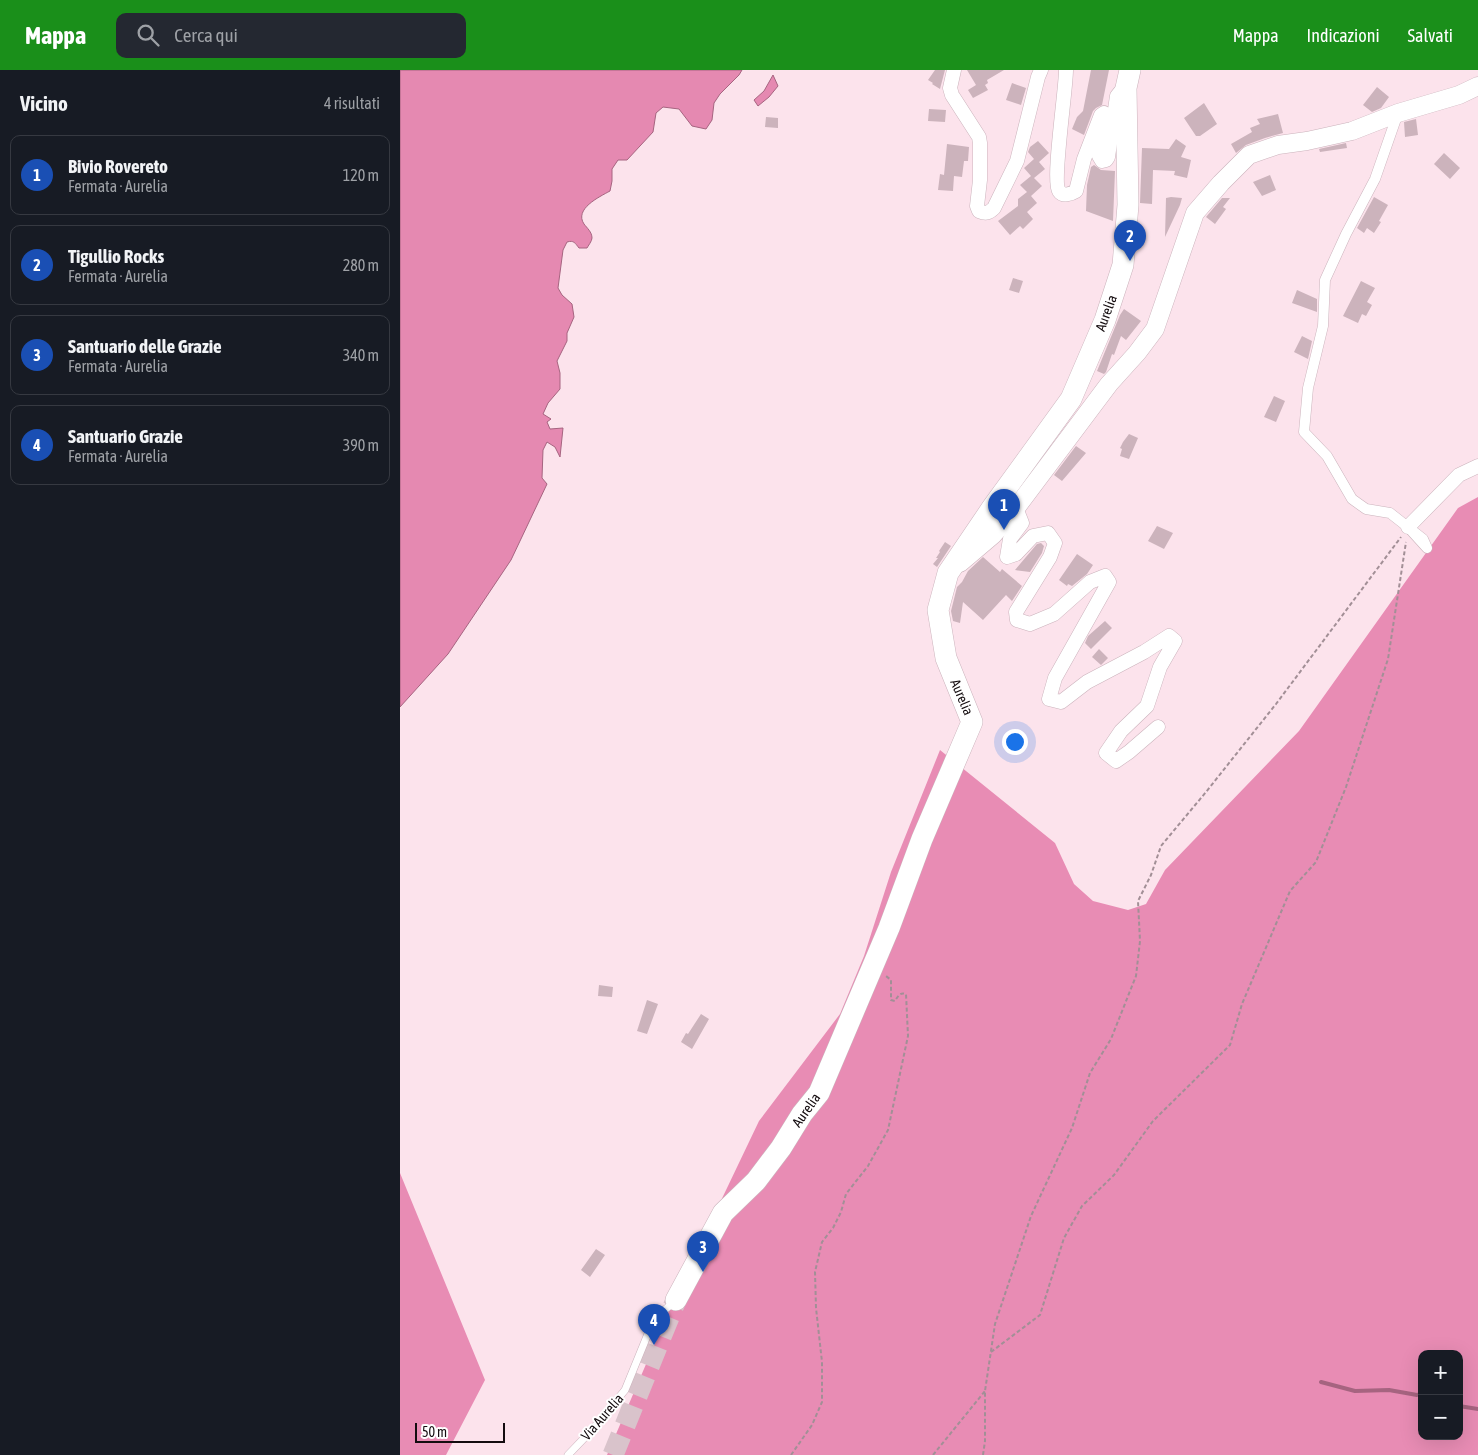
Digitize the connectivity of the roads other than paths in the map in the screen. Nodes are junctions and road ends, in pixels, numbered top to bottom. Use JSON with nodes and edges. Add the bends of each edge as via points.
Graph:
{"nodes":[{"id":1,"x":954,"y":70,"type":"edge"},
{"id":2,"x":1042,"y":70,"type":"edge"},
{"id":3,"x":1066,"y":70,"type":"edge"},
{"id":4,"x":1128,"y":79,"type":"edge"},
{"id":5,"x":1478,"y":86,"type":"edge"},
{"id":6,"x":1398,"y":114,"type":"junction"},
{"id":7,"x":1478,"y":466,"type":"edge"},
{"id":8,"x":1016,"y":508,"type":"junction"},
{"id":9,"x":1408,"y":527,"type":"joint"},
{"id":10,"x":948,"y":574,"type":"junction"},
{"id":11,"x":1158,"y":727,"type":"dead end"},
{"id":12,"x":676,"y":1300,"type":"joint"},
{"id":13,"x":568,"y":1455,"type":"edge"}],
"edges":[{"from":1,"to":2,"type":"street","via":[[950,88],[952,95],[979,137],[977,206],[985,213],[994,208],[1017,161]]},
{"from":3,"to":4,"type":"street","via":[[1056,184],[1062,193],[1076,191],[1084,159],[1104,113],[1107,115],[1099,156],[1102,161],[1108,158],[1117,96]]},
{"from":4,"to":10,"type":"main road","name":"Aurelia","via":[[1128,205],[1122,265],[1105,320],[1071,399]]},
{"from":5,"to":6,"type":"street"},
{"from":6,"to":8,"type":"street","via":[[1352,131],[1278,145],[1249,155],[1221,183],[1195,213],[1155,329],[1109,384]]},
{"from":6,"to":9,"type":"street","via":[[1375,179],[1325,280],[1323,326],[1308,388],[1304,432],[1327,456],[1352,498],[1366,509],[1390,513]]},
{"from":7,"to":9,"type":"street","via":[[1459,475]]},
{"from":8,"to":10,"type":"street","via":[[993,535]]},
{"from":8,"to":11,"type":"street","via":[[1022,524],[1010,539],[1007,557],[1016,554],[1033,536],[1048,533],[1055,543],[1050,557],[1016,612],[1017,620],[1030,624],[1046,618],[1090,582],[1105,576],[1110,582],[1055,678],[1048,699],[1061,702],[1087,682],[1169,636],[1175,641],[1160,667],[1148,706],[1121,731],[1106,753],[1116,761]]},
{"from":10,"to":12,"type":"main road","name":"Aurelia","via":[[938,610],[946,658],[972,722],[819,1093],[756,1181],[722,1212]]},
{"from":12,"to":13,"type":"lane","name":"Via Aurelia","via":[[654,1319],[625,1390]]}]}
